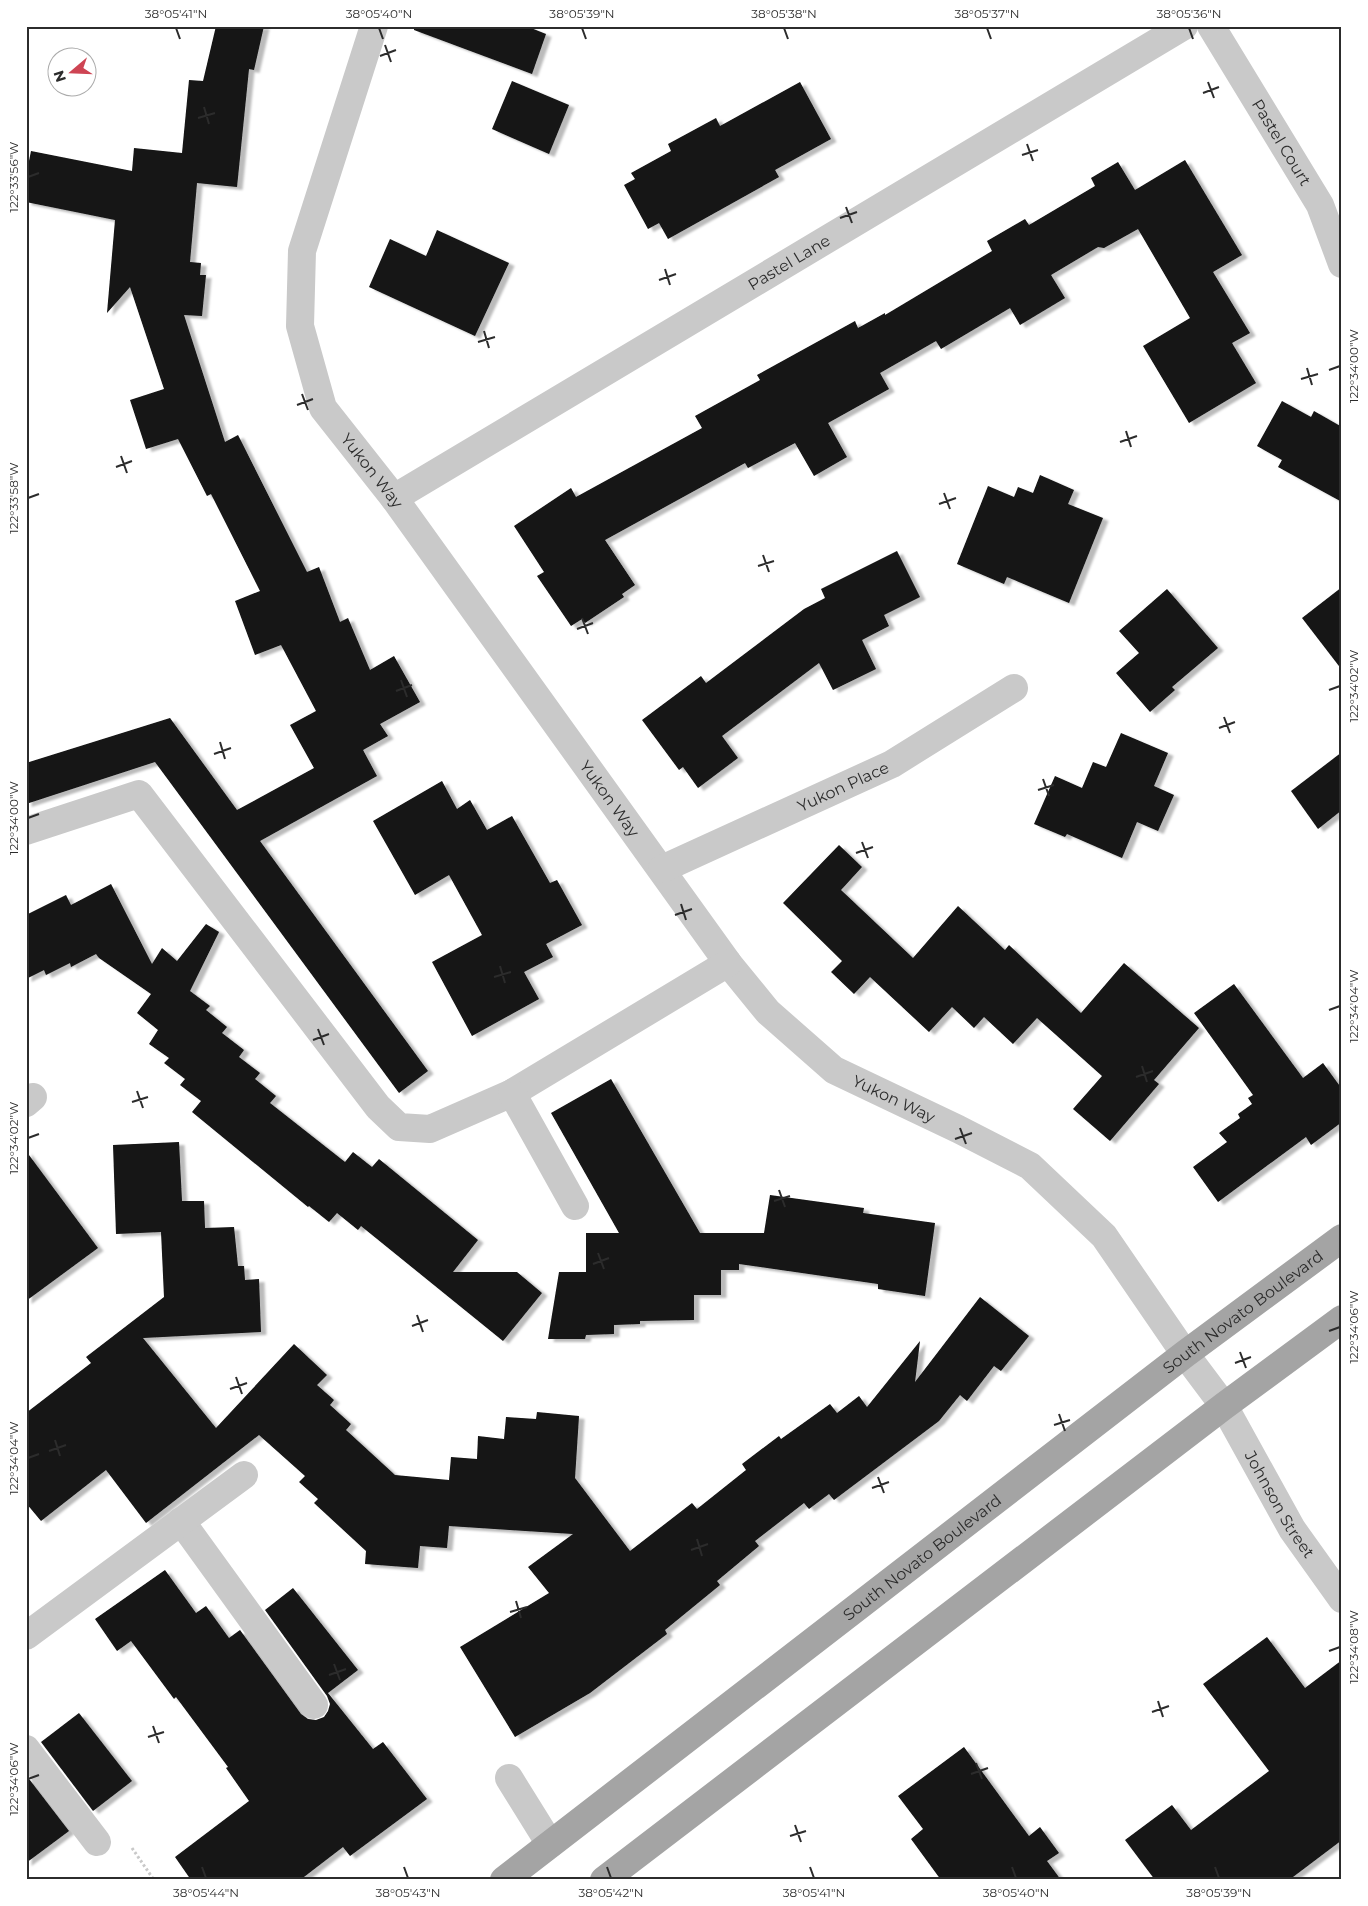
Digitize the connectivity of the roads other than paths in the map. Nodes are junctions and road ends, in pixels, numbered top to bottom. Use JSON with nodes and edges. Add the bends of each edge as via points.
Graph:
{"nodes":[{"id":1,"x":374,"y":26,"type":"edge"},
{"id":2,"x":1184,"y":26,"type":"edge"},
{"id":3,"x":1210,"y":26,"type":"edge"},
{"id":4,"x":1342,"y":264,"type":"edge"},
{"id":5,"x":394,"y":498,"type":"junction"},
{"id":6,"x":1014,"y":688,"type":"dead end"},
{"id":7,"x":26,"y":831,"type":"edge"},
{"id":8,"x":662,"y":869,"type":"junction"},
{"id":9,"x":728,"y":964,"type":"junction"},
{"id":10,"x":512,"y":1093,"type":"junction"},
{"id":11,"x":575,"y":1206,"type":"dead end"},
{"id":12,"x":1342,"y":1238,"type":"edge"},
{"id":13,"x":1342,"y":1319,"type":"edge"},
{"id":14,"x":1185,"y":1354,"type":"junction"},
{"id":15,"x":1224,"y":1406,"type":"junction"},
{"id":16,"x":244,"y":1475,"type":"dead end"},
{"id":17,"x":181,"y":1521,"type":"junction"},
{"id":18,"x":1342,"y":1599,"type":"edge"},
{"id":19,"x":26,"y":1636,"type":"edge"},
{"id":20,"x":314,"y":1705,"type":"dead end"},
{"id":21,"x":26,"y":1749,"type":"edge"},
{"id":22,"x":509,"y":1778,"type":"dead end"},
{"id":23,"x":97,"y":1842,"type":"dead end"},
{"id":24,"x":550,"y":1844,"type":"junction"},
{"id":25,"x":504,"y":1880,"type":"edge"},
{"id":26,"x":604,"y":1880,"type":"edge"}],
"edges":[{"from":1,"to":5,"type":"street","name":"Yukon Way","via":[[302,251],[300,326],[323,408]]},
{"from":2,"to":5,"type":"street","name":"Pastel Lane"},
{"from":3,"to":4,"type":"street","name":"Pastel Court","via":[[1320,205]]},
{"from":5,"to":8,"type":"street","name":"Yukon Way"},
{"from":6,"to":8,"type":"street","name":"Yukon Place","via":[[892,764]]},
{"from":7,"to":10,"type":"street","via":[[139,794],[378,1107],[399,1127],[430,1129]]},
{"from":8,"to":9,"type":"street","name":"Yukon Way"},
{"from":9,"to":10,"type":"street"},
{"from":9,"to":14,"type":"street","name":"Yukon Way","via":[[768,1012],[834,1070],[1030,1166],[1104,1236]]},
{"from":10,"to":11,"type":"street"},
{"from":12,"to":14,"type":"main road","name":"South Novato Boulevard"},
{"from":13,"to":15,"type":"main road"},
{"from":14,"to":15,"type":"street","name":"Yukon Way"},
{"from":14,"to":24,"type":"main road","name":"South Novato Boulevard"},
{"from":15,"to":18,"type":"street","name":"Johnson Street","via":[[1292,1529]]},
{"from":15,"to":26,"type":"main road"},
{"from":16,"to":17,"type":"street"},
{"from":17,"to":19,"type":"street"},
{"from":17,"to":20,"type":"street"},
{"from":21,"to":23,"type":"street"},
{"from":22,"to":24,"type":"street"},
{"from":24,"to":25,"type":"main road","name":"South Novato Boulevard"}]}
